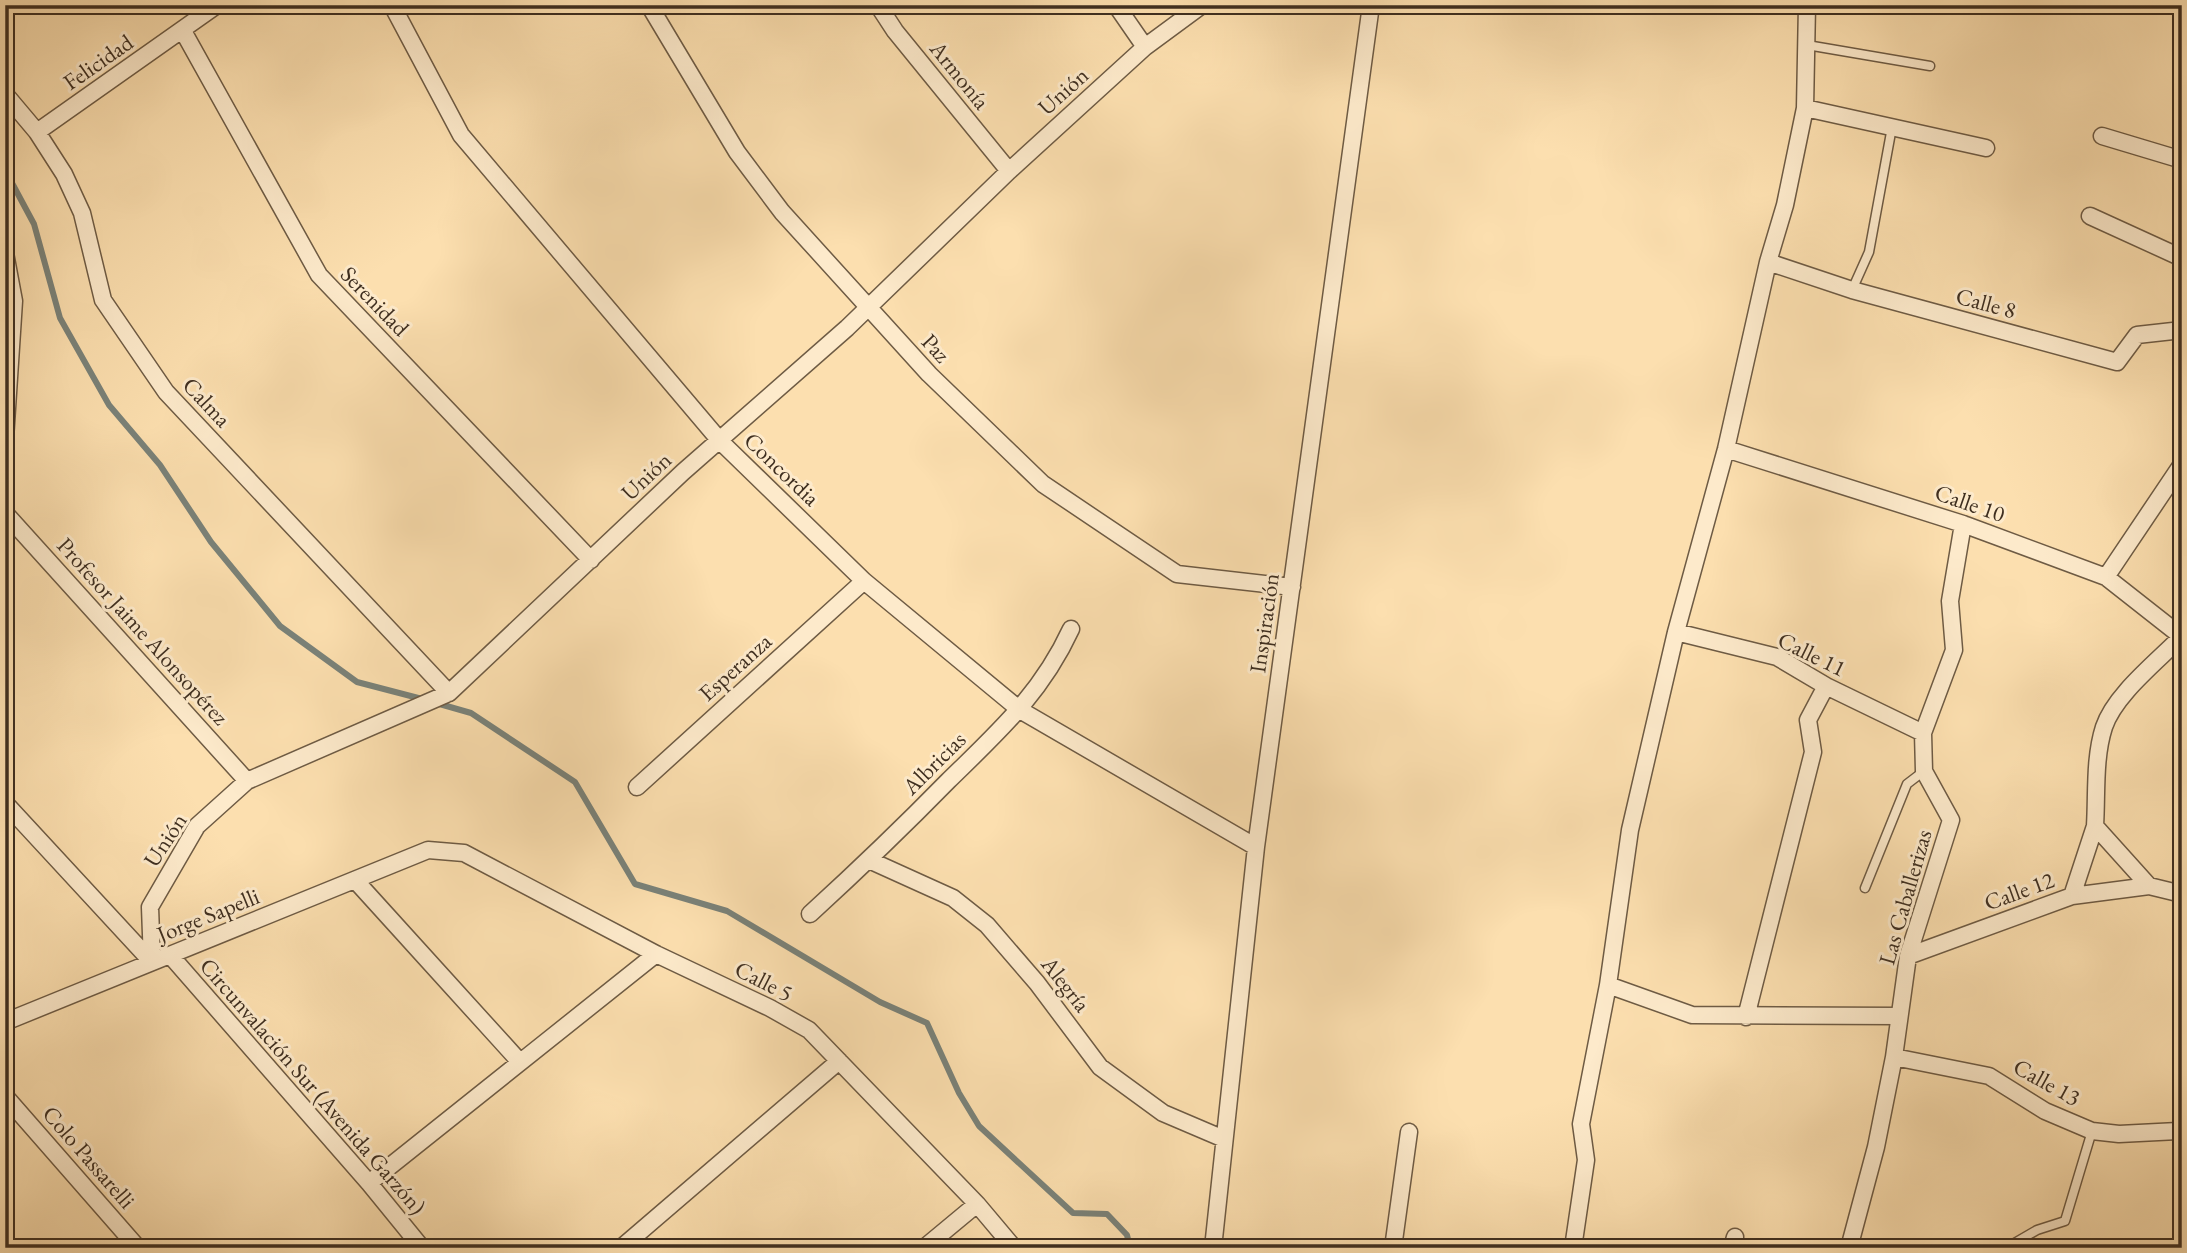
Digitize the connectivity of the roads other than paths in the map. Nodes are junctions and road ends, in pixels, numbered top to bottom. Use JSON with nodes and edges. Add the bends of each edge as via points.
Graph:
{"nodes":[{"id":1,"x":217,"y":5,"type":"edge"},
{"id":2,"x":392,"y":5,"type":"edge"},
{"id":3,"x":649,"y":5,"type":"edge"},
{"id":4,"x":878,"y":5,"type":"edge"},
{"id":5,"x":1116,"y":5,"type":"edge"},
{"id":6,"x":1202,"y":5,"type":"edge"},
{"id":7,"x":1371,"y":5,"type":"edge"},
{"id":8,"x":1807,"y":5,"type":"edge"},
{"id":9,"x":183,"y":32,"type":"junction"},
{"id":10,"x":1807,"y":45,"type":"junction"},
{"id":11,"x":1145,"y":47,"type":"junction"},
{"id":12,"x":1930,"y":66,"type":"dead end"},
{"id":13,"x":5,"y":94,"type":"edge"},
{"id":14,"x":1805,"y":108,"type":"junction"},
{"id":15,"x":1892,"y":127,"type":"junction"},
{"id":16,"x":37,"y":132,"type":"junction"},
{"id":17,"x":2102,"y":136,"type":"dead end"},
{"id":18,"x":1986,"y":148,"type":"dead end"},
{"id":19,"x":2182,"y":160,"type":"edge"},
{"id":20,"x":1009,"y":171,"type":"junction"},
{"id":21,"x":2090,"y":216,"type":"dead end"},
{"id":22,"x":5,"y":253,"type":"edge"},
{"id":23,"x":2182,"y":258,"type":"edge"},
{"id":24,"x":1768,"y":262,"type":"junction"},
{"id":25,"x":1852,"y":290,"type":"junction"},
{"id":26,"x":868,"y":307,"type":"junction"},
{"id":27,"x":2182,"y":330,"type":"edge"},
{"id":28,"x":5,"y":439,"type":"edge"},
{"id":29,"x":719,"y":439,"type":"junction"},
{"id":30,"x":1726,"y":449,"type":"junction"},
{"id":31,"x":2182,"y":464,"type":"edge"},
{"id":32,"x":5,"y":513,"type":"edge"},
{"id":33,"x":1963,"y":524,"type":"junction"},
{"id":34,"x":591,"y":559,"type":"junction"},
{"id":35,"x":2106,"y":577,"type":"junction"},
{"id":36,"x":864,"y":581,"type":"junction"},
{"id":37,"x":1292,"y":587,"type":"junction"},
{"id":38,"x":1071,"y":629,"type":"dead end"},
{"id":39,"x":1675,"y":632,"type":"junction"},
{"id":40,"x":2181,"y":636,"type":"edge"},
{"id":41,"x":1826,"y":686,"type":"junction"},
{"id":42,"x":449,"y":694,"type":"junction"},
{"id":43,"x":1020,"y":710,"type":"junction"},
{"id":44,"x":1923,"y":733,"type":"junction"},
{"id":45,"x":1924,"y":771,"type":"junction"},
{"id":46,"x":247,"y":781,"type":"junction"},
{"id":47,"x":637,"y":787,"type":"dead end"},
{"id":48,"x":5,"y":803,"type":"edge"},
{"id":49,"x":2095,"y":825,"type":"junction"},
{"id":50,"x":1256,"y":847,"type":"junction"},
{"id":51,"x":428,"y":850,"type":"joint"},
{"id":52,"x":869,"y":860,"type":"junction"},
{"id":53,"x":355,"y":880,"type":"junction"},
{"id":54,"x":2149,"y":886,"type":"junction"},
{"id":55,"x":1865,"y":888,"type":"dead end"},
{"id":56,"x":2182,"y":894,"type":"edge"},
{"id":57,"x":2073,"y":896,"type":"junction"},
{"id":58,"x":810,"y":914,"type":"dead end"},
{"id":59,"x":656,"y":954,"type":"junction"},
{"id":60,"x":170,"y":955,"type":"junction"},
{"id":61,"x":1908,"y":956,"type":"junction"},
{"id":62,"x":152,"y":962,"type":"junction"},
{"id":63,"x":1608,"y":985,"type":"junction"},
{"id":64,"x":1899,"y":1016,"type":"junction"},
{"id":65,"x":1746,"y":1017,"type":"junction"},
{"id":66,"x":5,"y":1022,"type":"edge"},
{"id":67,"x":1894,"y":1057,"type":"junction"},
{"id":68,"x":839,"y":1061,"type":"junction"},
{"id":69,"x":520,"y":1062,"type":"junction"},
{"id":70,"x":5,"y":1096,"type":"edge"},
{"id":71,"x":2092,"y":1131,"type":"junction"},
{"id":72,"x":2178,"y":1131,"type":"dead end"},
{"id":73,"x":1409,"y":1132,"type":"dead end"},
{"id":74,"x":1224,"y":1139,"type":"junction"},
{"id":75,"x":369,"y":1183,"type":"junction"},
{"id":76,"x":977,"y":1204,"type":"junction"},
{"id":77,"x":138,"y":1248,"type":"edge"},
{"id":78,"x":422,"y":1248,"type":"edge"},
{"id":79,"x":621,"y":1248,"type":"edge"},
{"id":80,"x":924,"y":1248,"type":"edge"},
{"id":81,"x":1014,"y":1248,"type":"edge"},
{"id":82,"x":1213,"y":1248,"type":"edge"},
{"id":83,"x":1393,"y":1248,"type":"edge"},
{"id":84,"x":1573,"y":1248,"type":"edge"},
{"id":85,"x":1849,"y":1248,"type":"edge"},
{"id":86,"x":2006,"y":1248,"type":"edge"}],
"edges":[{"from":1,"to":9,"type":"street","name":"Felicidad"},
{"from":2,"to":29,"type":"street","name":"Concordia","via":[[461,135]]},
{"from":3,"to":26,"type":"street","name":"Paz","via":[[737,152],[782,212]]},
{"from":4,"to":20,"type":"street","name":"Armonía"},
{"from":5,"to":11,"type":"street"},
{"from":6,"to":11,"type":"street","name":"Unión"},
{"from":7,"to":37,"type":"street","name":"Inspiración"},
{"from":8,"to":10,"type":"street"},
{"from":9,"to":16,"type":"street","name":"Felicidad"},
{"from":9,"to":34,"type":"street","name":"Serenidad","via":[[319,275]]},
{"from":10,"to":12,"type":"lane"},
{"from":10,"to":14,"type":"street"},
{"from":11,"to":20,"type":"street","name":"Unión"},
{"from":13,"to":16,"type":"street","name":"Calma"},
{"from":14,"to":15,"type":"street"},
{"from":14,"to":24,"type":"street"},
{"from":15,"to":18,"type":"street"},
{"from":15,"to":25,"type":"lane","via":[[1869,251]]},
{"from":16,"to":42,"type":"street","name":"Calma","via":[[82,213],[103,300],[166,392]]},
{"from":17,"to":19,"type":"street"},
{"from":20,"to":26,"type":"street","name":"Unión"},
{"from":21,"to":23,"type":"street"},
{"from":22,"to":28,"type":"street","via":[[14,301]]},
{"from":24,"to":25,"type":"street","name":"Calle 8"},
{"from":24,"to":30,"type":"street"},
{"from":25,"to":27,"type":"street","name":"Calle 8","via":[[2117,362],[2137,335]]},
{"from":26,"to":29,"type":"street","name":"Unión"},
{"from":26,"to":37,"type":"street","name":"Paz","via":[[929,374],[1043,484],[1177,574]]},
{"from":29,"to":34,"type":"street","name":"Unión"},
{"from":29,"to":36,"type":"street","name":"Concordia"},
{"from":30,"to":33,"type":"street","name":"Calle 10"},
{"from":30,"to":39,"type":"street"},
{"from":31,"to":35,"type":"street"},
{"from":32,"to":46,"type":"street","name":"Profesor Jaime Alonsopérez"},
{"from":33,"to":35,"type":"street","name":"Calle 10"},
{"from":33,"to":44,"type":"street","name":"Las Caballerizas","via":[[1950,601],[1954,650]]},
{"from":34,"to":42,"type":"street","name":"Unión"},
{"from":35,"to":40,"type":"street","name":"Calle 10"},
{"from":36,"to":43,"type":"street","name":"Concordia"},
{"from":36,"to":47,"type":"street","name":"Esperanza"},
{"from":37,"to":50,"type":"street","name":"Inspiración"},
{"from":38,"to":43,"type":"street","name":"Albricias","via":[[1056,661]]},
{"from":39,"to":41,"type":"street","name":"Calle 11","via":[[1777,657]]},
{"from":39,"to":63,"type":"street","via":[[1630,830]]},
{"from":40,"to":49,"type":"street","via":[[2122,697],[2105,725]]},
{"from":41,"to":44,"type":"street","name":"Calle 11"},
{"from":41,"to":65,"type":"street","via":[[1808,720],[1813,751]]},
{"from":42,"to":46,"type":"street","name":"Unión"},
{"from":43,"to":50,"type":"street","name":"Concordia"},
{"from":43,"to":52,"type":"street","name":"Albricias"},
{"from":44,"to":45,"type":"street","name":"Las Caballerizas"},
{"from":45,"to":55,"type":"lane","via":[[1907,784]]},
{"from":45,"to":61,"type":"street","name":"Las Caballerizas","via":[[1951,820]]},
{"from":46,"to":62,"type":"street","name":"Unión","via":[[197,826],[150,907]]},
{"from":48,"to":62,"type":"street"},
{"from":49,"to":54,"type":"street"},
{"from":49,"to":57,"type":"street"},
{"from":50,"to":74,"type":"street","name":"Inspiración"},
{"from":51,"to":53,"type":"street","name":"Jorge Sapelli"},
{"from":51,"to":59,"type":"street","name":"Calle 5","via":[[464,853]]},
{"from":52,"to":58,"type":"street","name":"Albricias"},
{"from":52,"to":74,"type":"street","name":"Alegría","via":[[953,898],[987,925],[1100,1067],[1163,1113]]},
{"from":53,"to":60,"type":"street","name":"Jorge Sapelli"},
{"from":53,"to":69,"type":"street"},
{"from":54,"to":56,"type":"street"},
{"from":54,"to":57,"type":"street","name":"Calle 12"},
{"from":57,"to":61,"type":"street","name":"Calle 12"},
{"from":59,"to":68,"type":"street","name":"Calle 5","via":[[809,1030]]},
{"from":59,"to":69,"type":"street"},
{"from":60,"to":62,"type":"street","name":"Jorge Sapelli"},
{"from":60,"to":75,"type":"street","name":"Circunvalación Sur (Avenida Garzón)"},
{"from":61,"to":64,"type":"street","name":"Las Caballerizas"},
{"from":62,"to":66,"type":"street","name":"Jorge Sapelli"},
{"from":63,"to":65,"type":"street","via":[[1692,1014]]},
{"from":63,"to":84,"type":"street","via":[[1581,1124],[1586,1160]]},
{"from":64,"to":65,"type":"street"},
{"from":64,"to":67,"type":"street","name":"Las Caballerizas"},
{"from":67,"to":71,"type":"street","name":"Calle 13","via":[[1989,1076],[2045,1111]]},
{"from":67,"to":85,"type":"street","name":"Las Caballerizas"},
{"from":68,"to":76,"type":"street","name":"Calle 5"},
{"from":68,"to":79,"type":"street"},
{"from":69,"to":75,"type":"street"},
{"from":70,"to":77,"type":"street","name":"Colo Passarelli"},
{"from":71,"to":72,"type":"street","name":"Calle 13"},
{"from":71,"to":86,"type":"lane","via":[[2065,1221]]},
{"from":73,"to":83,"type":"street"},
{"from":74,"to":82,"type":"street","name":"Inspiración"},
{"from":75,"to":78,"type":"street","name":"Circunvalación Sur (Avenida Garzón)"},
{"from":76,"to":80,"type":"street"},
{"from":76,"to":81,"type":"street","name":"Calle 5"}]}
